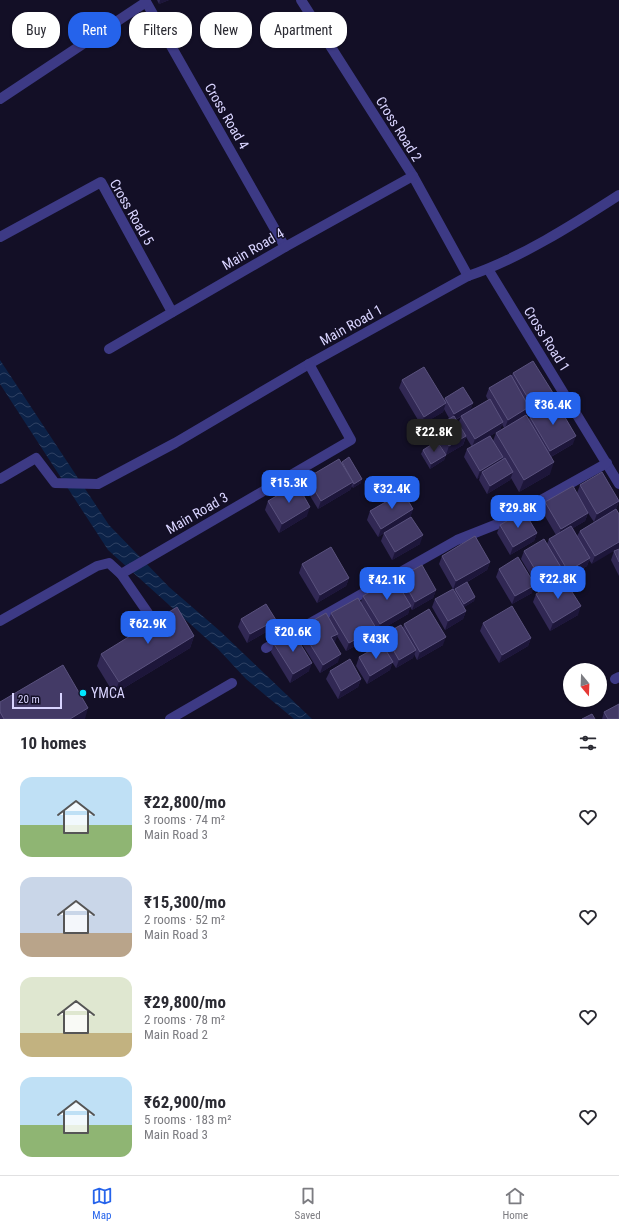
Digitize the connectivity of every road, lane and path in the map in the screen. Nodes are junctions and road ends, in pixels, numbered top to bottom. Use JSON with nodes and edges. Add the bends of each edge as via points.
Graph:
{"nodes":[{"id":1,"x":301,"y":0,"type":"edge"},
{"id":2,"x":145,"y":1,"type":"edge"},
{"id":3,"x":0,"y":99,"type":"edge"},
{"id":4,"x":412,"y":176,"type":"junction"},
{"id":5,"x":619,"y":195,"type":"edge"},
{"id":6,"x":0,"y":237,"type":"edge"},
{"id":7,"x":285,"y":247,"type":"junction"},
{"id":8,"x":488,"y":270,"type":"junction"},
{"id":9,"x":468,"y":276,"type":"junction"},
{"id":10,"x":172,"y":312,"type":"junction"},
{"id":11,"x":109,"y":349,"type":"dead end"},
{"id":12,"x":309,"y":364,"type":"junction"},
{"id":13,"x":607,"y":463,"type":"junction"},
{"id":14,"x":0,"y":479,"type":"edge"},
{"id":15,"x":619,"y":484,"type":"edge"},
{"id":16,"x":120,"y":574,"type":"junction"},
{"id":17,"x":148,"y":613,"type":"dead end"},
{"id":18,"x":0,"y":621,"type":"edge"},
{"id":19,"x":266,"y":648,"type":"dead end"},
{"id":20,"x":232,"y":683,"type":"dead end"},
{"id":21,"x":170,"y":719,"type":"edge"}],
"edges":[{"from":1,"to":4,"type":"street","name":"Cross Road 2"},
{"from":2,"to":3,"type":"street"},
{"from":2,"to":7,"type":"street","name":"Cross Road 4"},
{"from":4,"to":7,"type":"street","name":"Main Road 4"},
{"from":4,"to":9,"type":"street","name":"Cross Road 2"},
{"from":5,"to":8,"type":"street","name":"Main Road 1","via":[[578,222]]},
{"from":6,"to":10,"type":"street","name":"Cross Road 5","via":[[101,182]]},
{"from":7,"to":10,"type":"street","name":"Main Road 4"},
{"from":8,"to":9,"type":"street","name":"Main Road 1"},
{"from":8,"to":13,"type":"street","name":"Cross Road 1"},
{"from":9,"to":12,"type":"street","name":"Main Road 1"},
{"from":10,"to":11,"type":"street","name":"Main Road 4"},
{"from":12,"to":14,"type":"street","name":"Main Road 1","via":[[175,443],[98,484],[55,483],[36,458]]},
{"from":12,"to":16,"type":"street","name":"Main Road 3","via":[[351,440]]},
{"from":13,"to":15,"type":"street","name":"Cross Road 1"},
{"from":13,"to":19,"type":"street","via":[[500,523],[457,540]]},
{"from":16,"to":17,"type":"street"},
{"from":16,"to":18,"type":"street","via":[[109,563],[97,566]]},
{"from":20,"to":21,"type":"street"}]}
